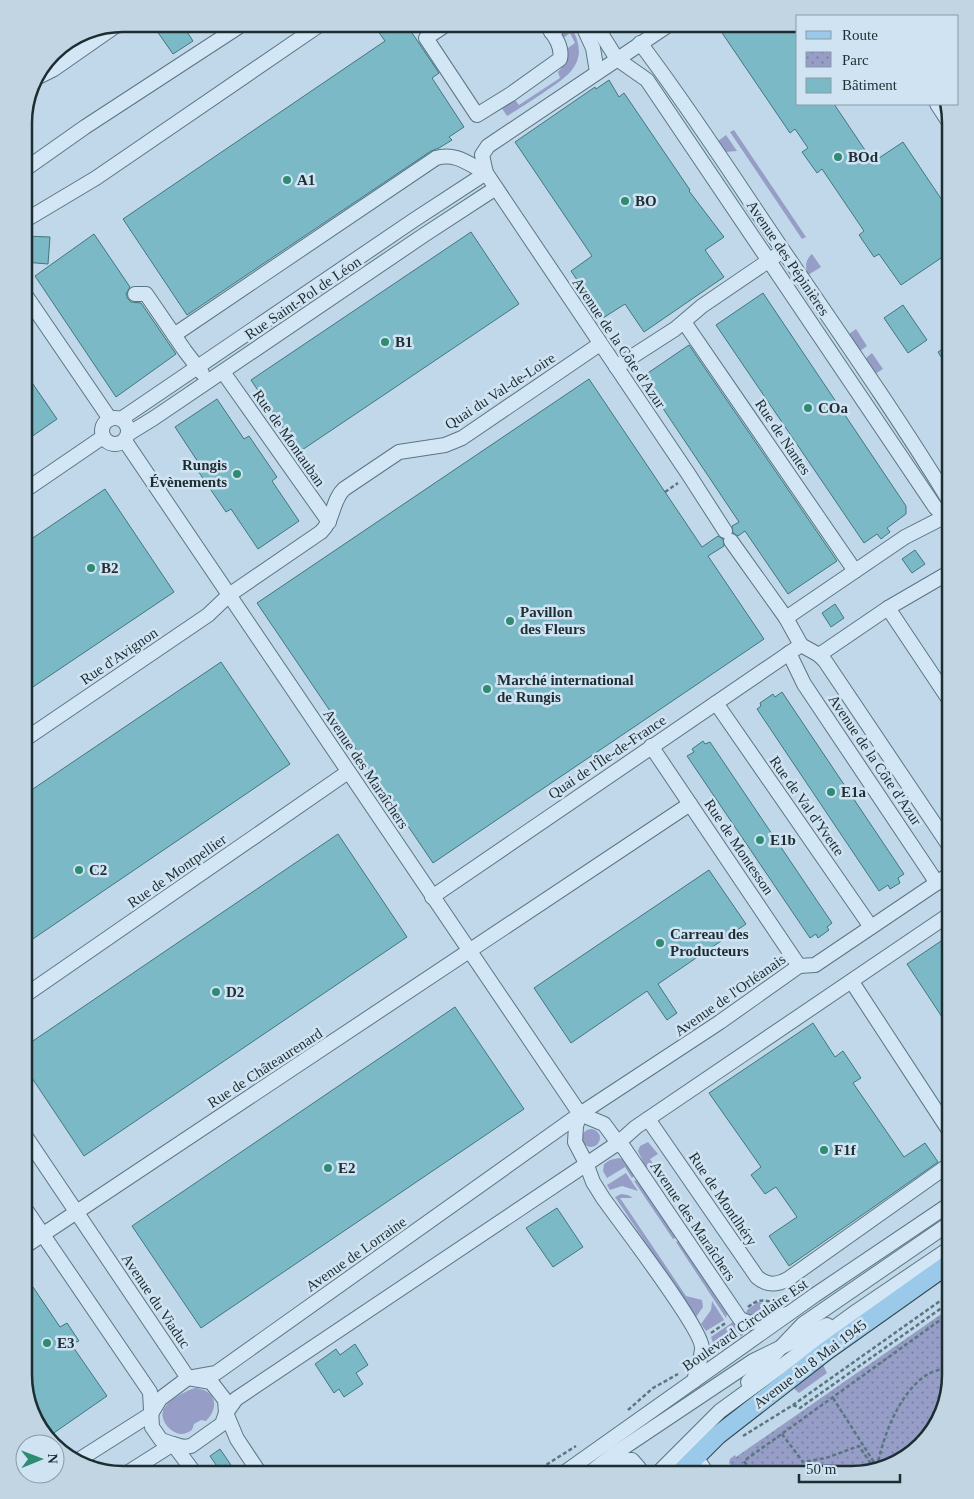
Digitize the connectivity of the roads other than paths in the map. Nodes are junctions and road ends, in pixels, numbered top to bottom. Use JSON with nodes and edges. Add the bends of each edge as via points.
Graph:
{"nodes":[{"id":1,"x":231,"y":32,"type":"edge"},
{"id":2,"x":309,"y":32,"type":"edge"},
{"id":3,"x":434,"y":32,"type":"edge"},
{"id":4,"x":552,"y":33,"type":"edge"},
{"id":5,"x":586,"y":33,"type":"edge"},
{"id":6,"x":600,"y":33,"type":"edge"},
{"id":7,"x":656,"y":33,"type":"edge"},
{"id":8,"x":103,"y":35,"type":"edge"},
{"id":9,"x":640,"y":43,"type":"junction"},
{"id":10,"x":617,"y":59,"type":"junction"},
{"id":11,"x":49,"y":72,"type":"edge"},
{"id":12,"x":597,"y":72,"type":"junction"},
{"id":13,"x":33,"y":164,"type":"edge"},
{"id":14,"x":486,"y":173,"type":"junction"},
{"id":15,"x":496,"y":188,"type":"junction"},
{"id":16,"x":33,"y":216,"type":"edge"},
{"id":17,"x":784,"y":251,"type":"junction"},
{"id":18,"x":770,"y":260,"type":"junction"},
{"id":19,"x":135,"y":294,"type":"dead end"},
{"id":20,"x":33,"y":305,"type":"edge"},
{"id":21,"x":684,"y":322,"type":"junction"},
{"id":22,"x":174,"y":335,"type":"junction"},
{"id":23,"x":600,"y":344,"type":"junction"},
{"id":24,"x":198,"y":367,"type":"junction"},
{"id":25,"x":616,"y":367,"type":"junction"},
{"id":26,"x":223,"y":372,"type":"junction"},
{"id":27,"x":208,"y":382,"type":"junction"},
{"id":28,"x":116,"y":419,"type":"junction"},
{"id":29,"x":103,"y":437,"type":"junction"},
{"id":30,"x":126,"y":437,"type":"junction"},
{"id":31,"x":33,"y":485,"type":"edge"},
{"id":32,"x":942,"y":496,"type":"edge"},
{"id":33,"x":942,"y":512,"type":"edge"},
{"id":34,"x":942,"y":516,"type":"edge"},
{"id":35,"x":329,"y":522,"type":"junction"},
{"id":36,"x":855,"y":571,"type":"junction"},
{"id":37,"x":942,"y":577,"type":"edge"},
{"id":38,"x":229,"y":594,"type":"junction"},
{"id":39,"x":888,"y":608,"type":"junction"},
{"id":40,"x":786,"y":618,"type":"junction"},
{"id":41,"x":801,"y":645,"type":"junction"},
{"id":42,"x":789,"y":654,"type":"junction"},
{"id":43,"x":819,"y":655,"type":"junction"},
{"id":44,"x":942,"y":689,"type":"edge"},
{"id":45,"x":716,"y":704,"type":"junction"},
{"id":46,"x":33,"y":734,"type":"edge"},
{"id":47,"x":650,"y":746,"type":"junction"},
{"id":48,"x":348,"y":772,"type":"junction"},
{"id":49,"x":690,"y":804,"type":"junction"},
{"id":50,"x":942,"y":836,"type":"edge"},
{"id":51,"x":942,"y":880,"type":"edge"},
{"id":52,"x":937,"y":883,"type":"junction"},
{"id":53,"x":432,"y":897,"type":"junction"},
{"id":54,"x":942,"y":920,"type":"edge"},
{"id":55,"x":871,"y":927,"type":"junction"},
{"id":56,"x":471,"y":951,"type":"junction"},
{"id":57,"x":800,"y":966,"type":"junction"},
{"id":58,"x":852,"y":982,"type":"junction"},
{"id":59,"x":32,"y":990,"type":"edge"},
{"id":60,"x":580,"y":1114,"type":"junction"},
{"id":61,"x":648,"y":1119,"type":"junction"},
{"id":62,"x":942,"y":1120,"type":"edge"},
{"id":63,"x":618,"y":1143,"type":"junction"},
{"id":64,"x":32,"y":1146,"type":"edge"},
{"id":65,"x":586,"y":1163,"type":"junction"},
{"id":66,"x":942,"y":1170,"type":"edge"},
{"id":67,"x":942,"y":1209,"type":"edge"},
{"id":68,"x":77,"y":1212,"type":"junction"},
{"id":69,"x":32,"y":1219,"type":"edge"},
{"id":70,"x":942,"y":1228,"type":"edge"},
{"id":71,"x":43,"y":1235,"type":"junction"},
{"id":72,"x":32,"y":1242,"type":"edge"},
{"id":73,"x":942,"y":1253,"type":"edge"},
{"id":74,"x":942,"y":1269,"type":"edge"},
{"id":75,"x":858,"y":1311,"type":"junction"},
{"id":76,"x":788,"y":1314,"type":"junction"},
{"id":77,"x":783,"y":1346,"type":"junction"},
{"id":78,"x":188,"y":1378,"type":"junction"},
{"id":79,"x":694,"y":1381,"type":"junction"},
{"id":80,"x":720,"y":1411,"type":"junction"},
{"id":81,"x":226,"y":1413,"type":"junction"},
{"id":82,"x":151,"y":1414,"type":"junction"},
{"id":83,"x":173,"y":1444,"type":"junction"},
{"id":84,"x":84,"y":1457,"type":"edge"},
{"id":85,"x":696,"y":1457,"type":"junction"},
{"id":86,"x":138,"y":1466,"type":"edge"},
{"id":87,"x":189,"y":1466,"type":"edge"},
{"id":88,"x":255,"y":1466,"type":"edge"},
{"id":89,"x":574,"y":1466,"type":"edge"},
{"id":90,"x":598,"y":1466,"type":"edge"},
{"id":91,"x":608,"y":1466,"type":"edge"},
{"id":92,"x":638,"y":1466,"type":"edge"},
{"id":93,"x":665,"y":1466,"type":"edge"},
{"id":94,"x":687,"y":1466,"type":"edge"},
{"id":95,"x":702,"y":1466,"type":"edge"}],
"edges":[{"from":1,"to":13,"type":"street"},
{"from":2,"to":16,"type":"street","via":[[96,178]]},
{"from":3,"to":4,"type":"street","via":[[426,38],[477,115],[560,58],[561,50]]},
{"from":5,"to":12,"type":"street","via":[[593,48]]},
{"from":6,"to":10,"type":"street","name":"Avenue des Pépinières"},
{"from":7,"to":9,"type":"street"},
{"from":8,"to":11,"type":"street"},
{"from":9,"to":10,"type":"street"},
{"from":9,"to":17,"type":"street","name":"Avenue des Pépinières"},
{"from":10,"to":12,"type":"street"},
{"from":10,"to":18,"type":"street","name":"Avenue des Pépinières","via":[[647,80]]},
{"from":12,"to":14,"type":"street","via":[[488,146],[482,155]]},
{"from":14,"to":15,"type":"street","name":"Avenue de la Côte d'Azur"},
{"from":14,"to":22,"type":"street","via":[[456,156],[436,158]]},
{"from":14,"to":24,"type":"street","name":"Rue Saint-Pol de Léon"},
{"from":15,"to":23,"type":"street","name":"Avenue de la Côte d'Azur"},
{"from":15,"to":26,"type":"street","name":"Rue Saint-Pol de Léon"},
{"from":17,"to":18,"type":"street"},
{"from":17,"to":32,"type":"street","name":"Avenue des Pépinières","via":[[916,446]]},
{"from":18,"to":21,"type":"street"},
{"from":18,"to":33,"type":"street","name":"Avenue des Pépinières","via":[[935,507]]},
{"from":19,"to":22,"type":"street","via":[[146,294]]},
{"from":20,"to":28,"type":"street"},
{"from":21,"to":25,"type":"street"},
{"from":21,"to":36,"type":"street","name":"Rue de Nantes"},
{"from":22,"to":24,"type":"street"},
{"from":23,"to":25,"type":"street","name":"Avenue de la Côte d'Azur"},
{"from":23,"to":35,"type":"street","name":"Quai du Val-de-Loire","via":[[462,438],[445,445],[399,452],[342,490]]},
{"from":24,"to":27,"type":"street"},
{"from":24,"to":28,"type":"street","name":"Rue Saint-Pol de Léon"},
{"from":25,"to":40,"type":"street","name":"Avenue de la Côte d'Azur"},
{"from":26,"to":27,"type":"street","name":"Rue Saint-Pol de Léon"},
{"from":26,"to":35,"type":"street","name":"Rue de Montauban"},
{"from":27,"to":30,"type":"street","name":"Rue Saint-Pol de Léon"},
{"from":28,"to":29,"type":"street","via":[[102,427]]},
{"from":28,"to":30,"type":"street","via":[[127,426]]},
{"from":29,"to":30,"type":"street","via":[[109,443],[120,444]]},
{"from":29,"to":31,"type":"street"},
{"from":30,"to":38,"type":"street","name":"Avenue des Maraîchers"},
{"from":34,"to":36,"type":"street"},
{"from":35,"to":38,"type":"street","name":"Quai du Val-de-Loire","via":[[322,532]]},
{"from":36,"to":40,"type":"street"},
{"from":37,"to":39,"type":"street"},
{"from":38,"to":46,"type":"street","name":"Rue d'Avignon","via":[[208,615]]},
{"from":38,"to":48,"type":"street","name":"Avenue des Maraîchers"},
{"from":39,"to":43,"type":"street"},
{"from":39,"to":44,"type":"street"},
{"from":40,"to":41,"type":"street","name":"Avenue de la Côte d'Azur"},
{"from":41,"to":42,"type":"street","name":"Quai de l'Île-de-France"},
{"from":41,"to":43,"type":"street","name":"Avenue de la Côte d'Azur"},
{"from":42,"to":45,"type":"street","name":"Quai de l'Île-de-France"},
{"from":42,"to":52,"type":"street","name":"Avenue de la Côte d'Azur","via":[[804,684]]},
{"from":43,"to":50,"type":"street","name":"Avenue de la Côte d'Azur"},
{"from":45,"to":47,"type":"street","name":"Quai de l'Île-de-France"},
{"from":45,"to":55,"type":"street","name":"Rue de Val d'Yvette"},
{"from":47,"to":49,"type":"street","name":"Rue de Montesson"},
{"from":47,"to":53,"type":"street","name":"Quai de l'Île-de-France"},
{"from":48,"to":53,"type":"street","name":"Avenue des Maraîchers"},
{"from":48,"to":59,"type":"street","name":"Rue de Montpellier"},
{"from":49,"to":56,"type":"street","name":"Rue de Châteaurenard"},
{"from":49,"to":57,"type":"street","name":"Rue de Montesson"},
{"from":51,"to":52,"type":"street","name":"Avenue de l'Orléanais"},
{"from":52,"to":55,"type":"street","name":"Avenue de l'Orléanais"},
{"from":53,"to":56,"type":"street","name":"Avenue des Maraîchers"},
{"from":54,"to":58,"type":"street"},
{"from":55,"to":57,"type":"street","name":"Avenue de l'Orléanais","via":[[815,965]]},
{"from":56,"to":60,"type":"street","name":"Avenue des Maraîchers"},
{"from":56,"to":68,"type":"street","name":"Rue de Châteaurenard"},
{"from":57,"to":60,"type":"street","name":"Avenue de l'Orléanais"},
{"from":58,"to":61,"type":"street"},
{"from":58,"to":62,"type":"street"},
{"from":60,"to":63,"type":"street","name":"Avenue des Maraîchers","via":[[604,1124]]},
{"from":60,"to":65,"type":"street","via":[[575,1142]]},
{"from":60,"to":78,"type":"street","name":"Avenue de Lorraine","via":[[216,1373]]},
{"from":61,"to":63,"type":"street"},
{"from":61,"to":66,"type":"street","name":"Rue de Montlhéry","via":[[757,1278],[769,1284],[780,1283]]},
{"from":63,"to":65,"type":"street"},
{"from":63,"to":76,"type":"street","name":"Avenue des Maraîchers","via":[[740,1319],[750,1323]]},
{"from":64,"to":68,"type":"street","name":"Avenue du Viaduc"},
{"from":65,"to":79,"type":"street","via":[[603,1198],[701,1340],[701,1356]]},
{"from":65,"to":81,"type":"street","via":[[236,1399]]},
{"from":67,"to":76,"type":"street","name":"Boulevard Circulaire Est"},
{"from":68,"to":71,"type":"street","name":"Rue de Châteaurenard"},
{"from":68,"to":78,"type":"street","name":"Avenue du Viaduc"},
{"from":69,"to":71,"type":"street"},
{"from":70,"to":77,"type":"street","via":[[802,1324]]},
{"from":71,"to":72,"type":"street","name":"Rue de Châteaurenard"},
{"from":71,"to":82,"type":"street","via":[[150,1392]]},
{"from":73,"to":75,"type":"street"},
{"from":74,"to":85,"type":"main road","name":"Avenue du 8 Mai 1945","via":[[826,1351],[718,1435]]},
{"from":75,"to":77,"type":"street"},
{"from":75,"to":80,"type":"street"},
{"from":76,"to":79,"type":"street","name":"Boulevard Circulaire Est"},
{"from":77,"to":80,"type":"street"},
{"from":77,"to":90,"type":"street","via":[[753,1361]]},
{"from":78,"to":81,"type":"street","via":[[211,1382],[225,1400]]},
{"from":78,"to":82,"type":"street","name":"Avenue de Lorraine","via":[[160,1399]]},
{"from":79,"to":89,"type":"street","name":"Boulevard Circulaire Est"},
{"from":80,"to":93,"type":"street"},
{"from":81,"to":83,"type":"street","via":[[222,1424],[191,1446]]},
{"from":81,"to":88,"type":"street","via":[[237,1439]]},
{"from":82,"to":83,"type":"street","via":[[152,1427],[161,1440]]},
{"from":82,"to":84,"type":"street","name":"Avenue de Lorraine"},
{"from":83,"to":86,"type":"street"},
{"from":83,"to":87,"type":"street"},
{"from":85,"to":94,"type":"main road","name":"Avenue du 8 Mai 1945"},
{"from":85,"to":95,"type":"street"},
{"from":91,"to":92,"type":"street","via":[[627,1459]]}]}
